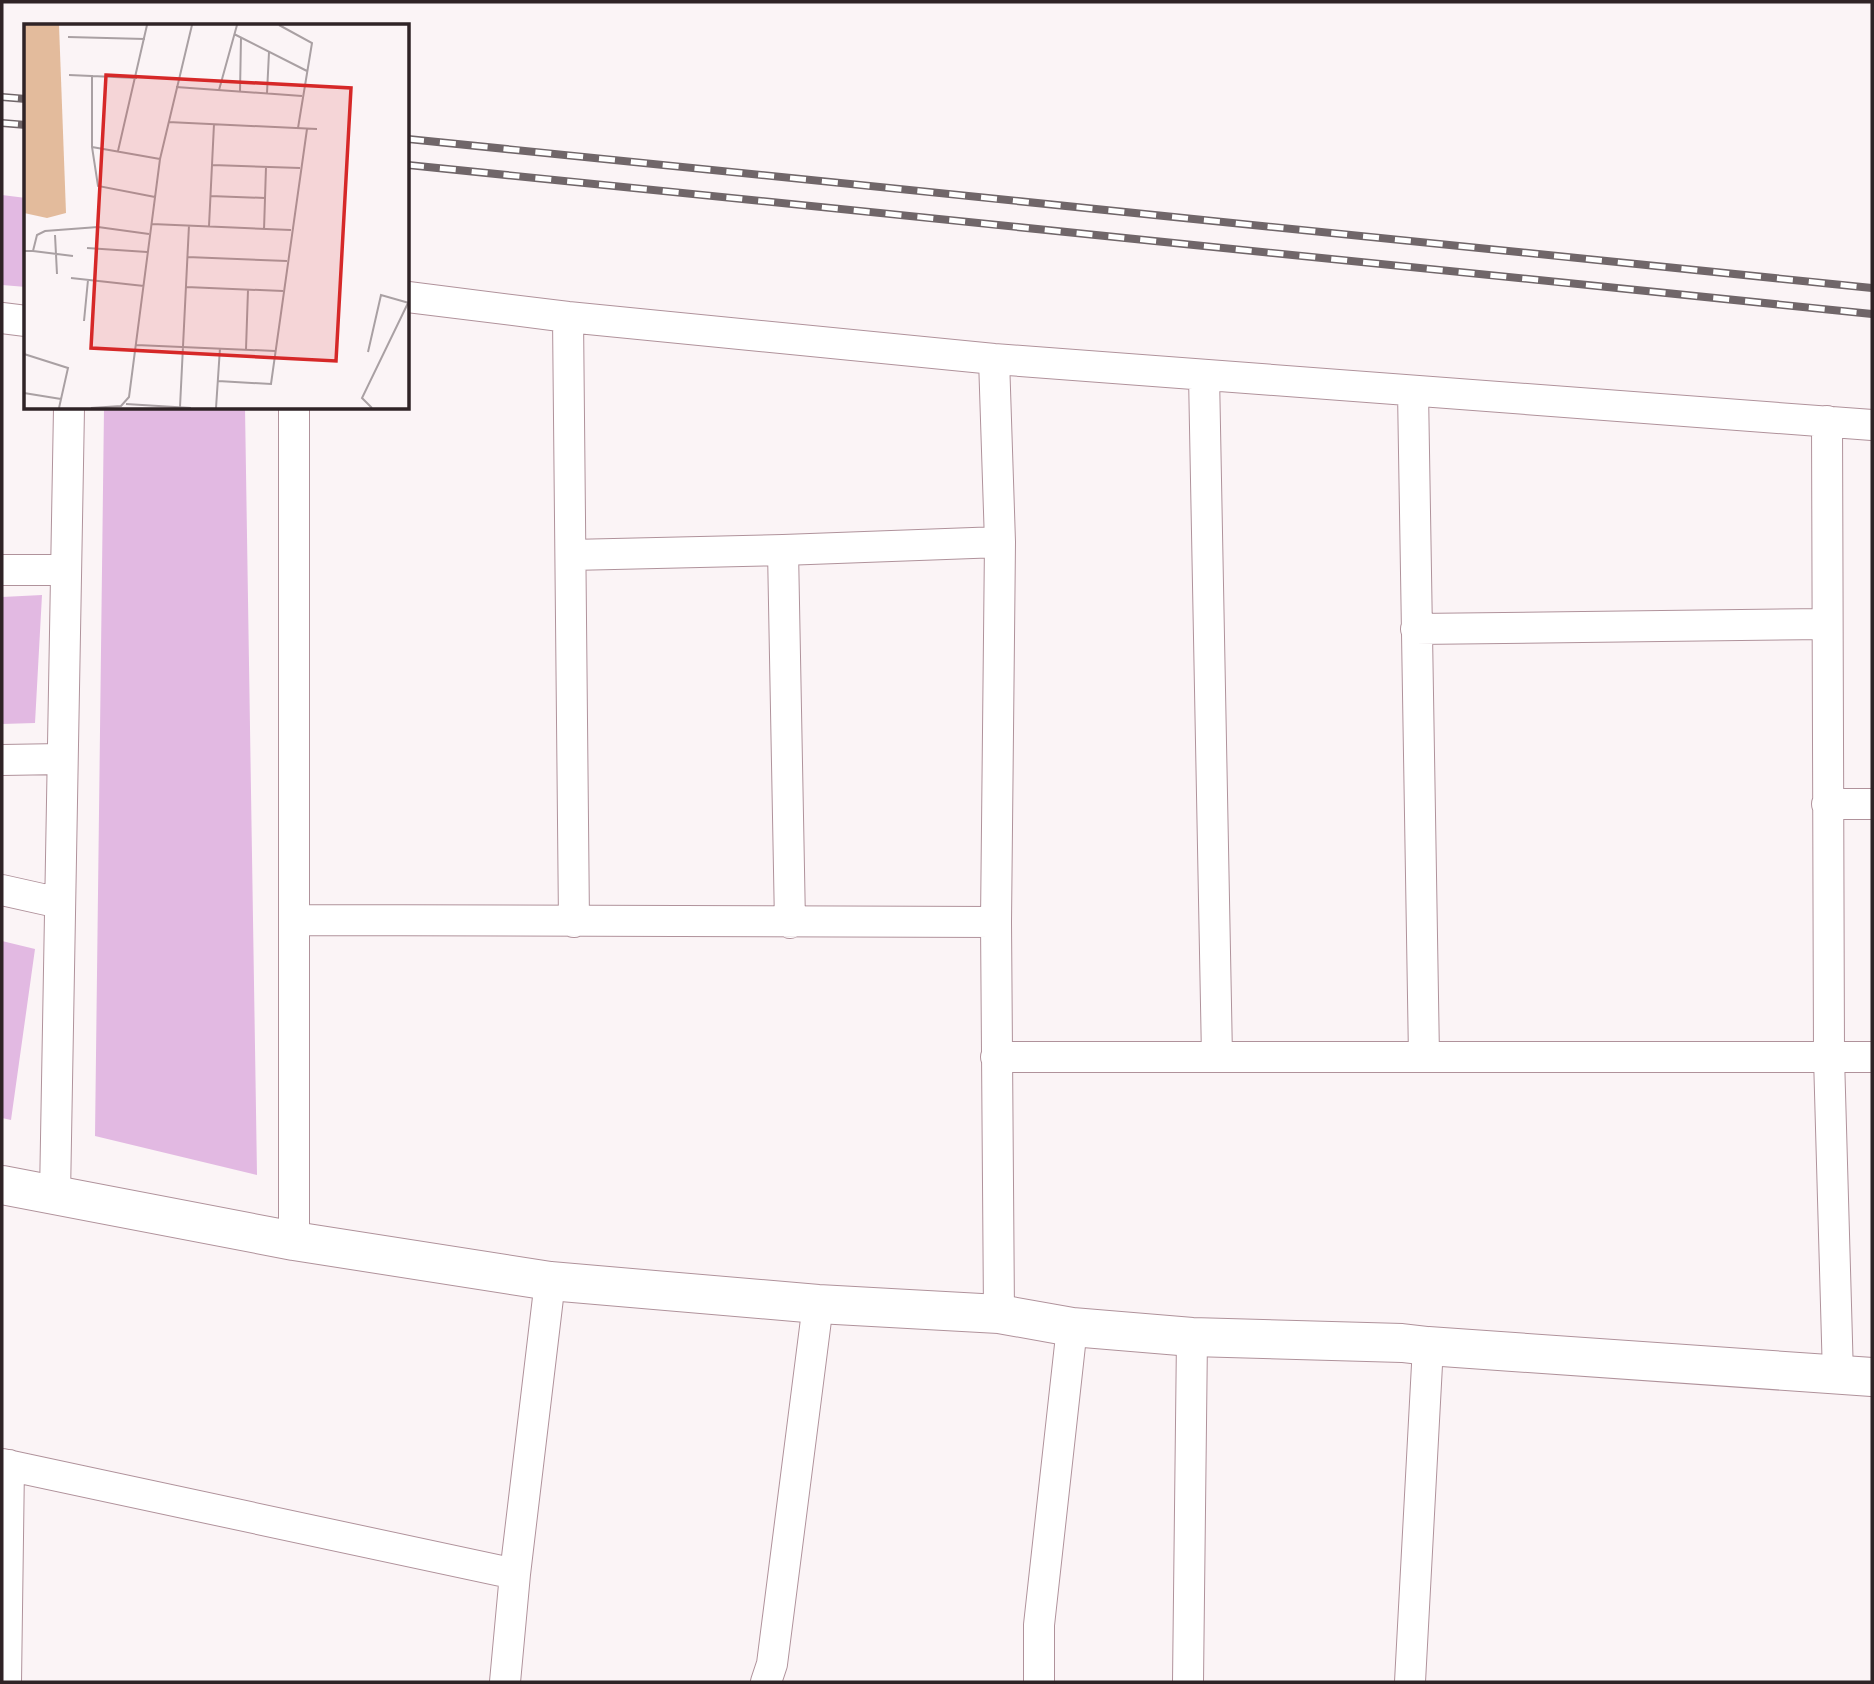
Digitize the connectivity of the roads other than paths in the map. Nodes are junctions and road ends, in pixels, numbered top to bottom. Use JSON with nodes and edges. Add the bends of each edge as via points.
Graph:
{"nodes":[{"id":1,"x":410,"y":298,"type":"edge"},
{"id":2,"x":568,"y":317,"type":"junction"},
{"id":3,"x":2,"y":318,"type":"edge"},
{"id":4,"x":24,"y":321,"type":"edge"},
{"id":5,"x":994,"y":359,"type":"junction"},
{"id":6,"x":1204,"y":375,"type":"junction"},
{"id":7,"x":1413,"y":391,"type":"junction"},
{"id":8,"x":69,"y":410,"type":"edge"},
{"id":9,"x":294,"y":410,"type":"edge"},
{"id":10,"x":1826,"y":421,"type":"junction"},
{"id":11,"x":1872,"y":425,"type":"edge"},
{"id":12,"x":1000,"y":542,"type":"junction"},
{"id":13,"x":783,"y":550,"type":"junction"},
{"id":14,"x":571,"y":555,"type":"junction"},
{"id":15,"x":2,"y":570,"type":"edge"},
{"id":16,"x":66,"y":570,"type":"junction"},
{"id":17,"x":1827,"y":624,"type":"junction"},
{"id":18,"x":1416,"y":629,"type":"junction"},
{"id":19,"x":62,"y":759,"type":"junction"},
{"id":20,"x":2,"y":760,"type":"edge"},
{"id":21,"x":1827,"y":804,"type":"junction"},
{"id":22,"x":1872,"y":804,"type":"edge"},
{"id":23,"x":2,"y":890,"type":"edge"},
{"id":24,"x":60,"y":903,"type":"junction"},
{"id":25,"x":294,"y":920,"type":"junction"},
{"id":26,"x":575,"y":922,"type":"junction"},
{"id":27,"x":996,"y":922,"type":"junction"},
{"id":28,"x":790,"y":923,"type":"junction"},
{"id":29,"x":996,"y":1057,"type":"junction"},
{"id":30,"x":1217,"y":1057,"type":"junction"},
{"id":31,"x":1424,"y":1057,"type":"junction"},
{"id":32,"x":1829,"y":1057,"type":"junction"},
{"id":33,"x":1872,"y":1057,"type":"edge"},
{"id":34,"x":2,"y":1185,"type":"edge"},
{"id":35,"x":55,"y":1195,"type":"junction"},
{"id":36,"x":294,"y":1241,"type":"junction"},
{"id":37,"x":550,"y":1281,"type":"junction"},
{"id":38,"x":818,"y":1304,"type":"junction"},
{"id":39,"x":999,"y":1314,"type":"junction"},
{"id":40,"x":1072,"y":1327,"type":"junction"},
{"id":41,"x":1192,"y":1337,"type":"junction"},
{"id":42,"x":1428,"y":1346,"type":"junction"},
{"id":43,"x":1855,"y":1376,"type":"edge"},
{"id":44,"x":5,"y":1464,"type":"edge"},
{"id":45,"x":515,"y":1574,"type":"junction"},
{"id":46,"x":6,"y":1682,"type":"edge"},
{"id":47,"x":505,"y":1682,"type":"edge"},
{"id":48,"x":766,"y":1682,"type":"edge"},
{"id":49,"x":1039,"y":1682,"type":"edge"},
{"id":50,"x":1188,"y":1682,"type":"edge"},
{"id":51,"x":1410,"y":1682,"type":"edge"}],
"edges":[{"from":1,"to":2,"type":"street"},
{"from":2,"to":5,"type":"street"},
{"from":2,"to":14,"type":"street"},
{"from":3,"to":4,"type":"street"},
{"from":5,"to":6,"type":"street"},
{"from":5,"to":12,"type":"street"},
{"from":6,"to":7,"type":"street"},
{"from":6,"to":30,"type":"street"},
{"from":7,"to":10,"type":"street"},
{"from":7,"to":18,"type":"street"},
{"from":8,"to":16,"type":"street"},
{"from":9,"to":25,"type":"street"},
{"from":10,"to":11,"type":"street"},
{"from":10,"to":17,"type":"street"},
{"from":12,"to":13,"type":"street"},
{"from":12,"to":27,"type":"street"},
{"from":13,"to":14,"type":"street"},
{"from":13,"to":28,"type":"street"},
{"from":14,"to":26,"type":"street"},
{"from":15,"to":16,"type":"street"},
{"from":16,"to":19,"type":"street"},
{"from":17,"to":18,"type":"street"},
{"from":17,"to":21,"type":"street"},
{"from":18,"to":31,"type":"street"},
{"from":19,"to":20,"type":"street"},
{"from":19,"to":24,"type":"street"},
{"from":21,"to":22,"type":"street"},
{"from":21,"to":32,"type":"street"},
{"from":23,"to":24,"type":"street"},
{"from":24,"to":35,"type":"street"},
{"from":25,"to":26,"type":"street"},
{"from":25,"to":36,"type":"street"},
{"from":26,"to":28,"type":"street"},
{"from":27,"to":28,"type":"street"},
{"from":27,"to":29,"type":"street"},
{"from":29,"to":30,"type":"street"},
{"from":29,"to":39,"type":"street"},
{"from":30,"to":31,"type":"street"},
{"from":31,"to":32,"type":"street"},
{"from":32,"to":33,"type":"street"},
{"from":32,"to":43,"type":"street"},
{"from":34,"to":35,"type":"street"},
{"from":35,"to":36,"type":"street"},
{"from":36,"to":37,"type":"street"},
{"from":37,"to":38,"type":"street"},
{"from":37,"to":45,"type":"street"},
{"from":38,"to":39,"type":"street"},
{"from":38,"to":48,"type":"street"},
{"from":39,"to":40,"type":"street"},
{"from":40,"to":41,"type":"street"},
{"from":40,"to":49,"type":"street","via":[[1039,1625]]},
{"from":41,"to":42,"type":"street"},
{"from":41,"to":50,"type":"street"},
{"from":42,"to":43,"type":"street"},
{"from":42,"to":51,"type":"street"},
{"from":44,"to":45,"type":"street"},
{"from":44,"to":46,"type":"street"},
{"from":45,"to":47,"type":"street"}]}
